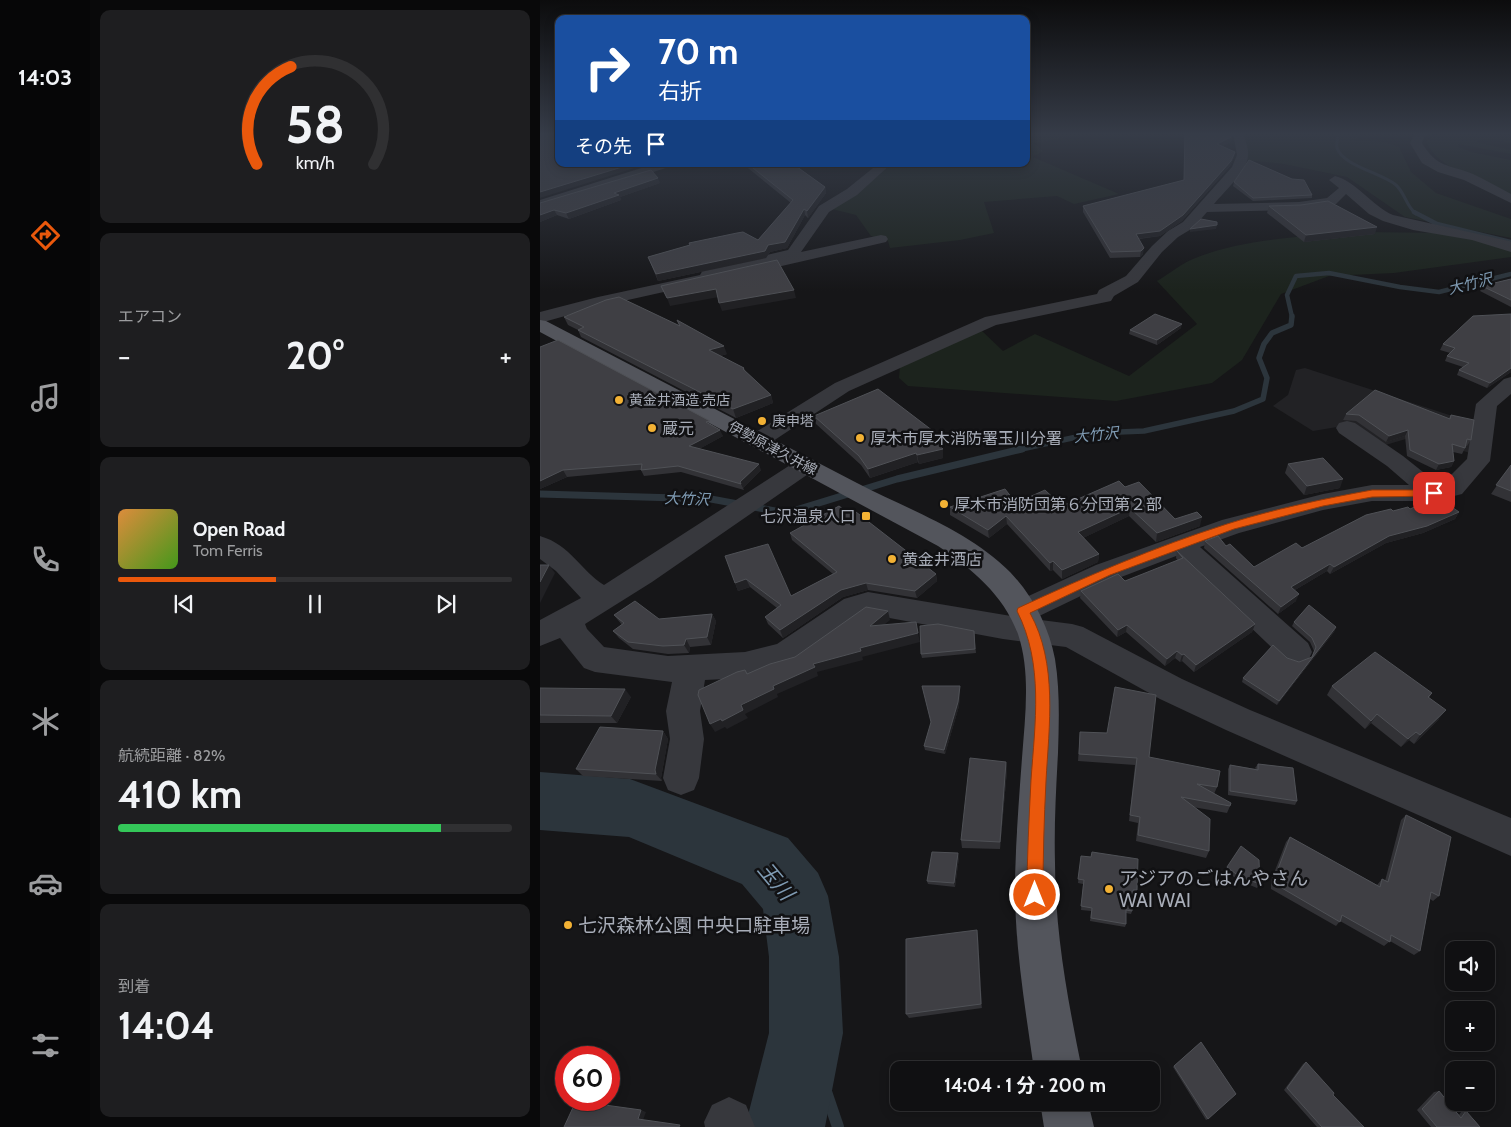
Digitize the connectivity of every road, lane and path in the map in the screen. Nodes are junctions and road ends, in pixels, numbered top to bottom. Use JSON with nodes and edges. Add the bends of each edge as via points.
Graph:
{"nodes":[{"id":1,"x":594,"y":186,"type":"edge"},
{"id":2,"x":860,"y":186,"type":"edge"},
{"id":3,"x":1222,"y":186,"type":"edge"},
{"id":4,"x":1340,"y":186,"type":"edge"},
{"id":5,"x":1343,"y":186,"type":"edge"},
{"id":6,"x":1485,"y":186,"type":"edge"},
{"id":7,"x":1511,"y":199,"type":"edge"},
{"id":8,"x":540,"y":204,"type":"edge"},
{"id":9,"x":1251,"y":206,"type":"junction"},
{"id":10,"x":1203,"y":208,"type":"junction"},
{"id":11,"x":1274,"y":222,"type":"edge"},
{"id":12,"x":881,"y":239,"type":"dead end"},
{"id":13,"x":1511,"y":246,"type":"edge"},
{"id":14,"x":707,"y":278,"type":"junction"},
{"id":15,"x":540,"y":318,"type":"edge"},
{"id":16,"x":540,"y":325,"type":"edge"},
{"id":17,"x":1511,"y":383,"type":"edge"},
{"id":18,"x":1347,"y":428,"type":"dead end"},
{"id":19,"x":759,"y":440,"type":"junction"},
{"id":20,"x":806,"y":465,"type":"junction"},
{"id":21,"x":1434,"y":493,"type":"junction"},
{"id":22,"x":540,"y":545,"type":"edge"},
{"id":23,"x":1181,"y":545,"type":"junction"},
{"id":24,"x":604,"y":598,"type":"junction"},
{"id":25,"x":569,"y":619,"type":"junction"},
{"id":26,"x":1028,"y":620,"type":"junction"},
{"id":27,"x":540,"y":634,"type":"edge"},
{"id":28,"x":1297,"y":652,"type":"dead end"},
{"id":29,"x":691,"y":668,"type":"junction"},
{"id":30,"x":681,"y":778,"type":"dead end"},
{"id":31,"x":1511,"y":838,"type":"edge"},
{"id":32,"x":1056,"y":1061,"type":"edge"},
{"id":33,"x":1066,"y":1111,"type":"edge"},
{"id":34,"x":1069,"y":1127,"type":"edge"}],
"edges":[{"from":1,"to":8,"type":"street"},
{"from":2,"to":14,"type":"street","via":[[824,210],[794,253],[722,269],[709,273]]},
{"from":3,"to":10,"type":"street"},
{"from":4,"to":9,"type":"street","via":[[1331,201],[1299,206]]},
{"from":5,"to":13,"type":"street","via":[[1381,215]]},
{"from":6,"to":7,"type":"street"},
{"from":9,"to":10,"type":"street"},
{"from":9,"to":11,"type":"street"},
{"from":10,"to":19,"type":"street","via":[[1157,249],[1132,279],[1105,296],[991,321],[842,387]]},
{"from":12,"to":14,"type":"street"},
{"from":14,"to":15,"type":"street"},
{"from":16,"to":19,"type":"main road","name":"伊勢原津久井線"},
{"from":17,"to":21,"type":"street","via":[[1487,404],[1478,461],[1452,488]]},
{"from":18,"to":21,"type":"street"},
{"from":19,"to":20,"type":"main road","name":"伊勢原津久井線"},
{"from":20,"to":24,"type":"street"},
{"from":20,"to":26,"type":"main road","name":"伊勢原津久井線","via":[[956,546],[997,577]]},
{"from":21,"to":23,"type":"street","via":[[1372,493],[1323,502],[1231,526]]},
{"from":22,"to":24,"type":"street","via":[[566,564],[589,589]]},
{"from":23,"to":26,"type":"street","via":[[1106,572]]},
{"from":23,"to":28,"type":"street"},
{"from":24,"to":25,"type":"street"},
{"from":25,"to":27,"type":"street"},
{"from":25,"to":29,"type":"street","via":[[573,634],[594,659],[668,670]]},
{"from":26,"to":29,"type":"street","via":[[1002,627],[868,603],[854,607],[786,655],[745,665]]},
{"from":26,"to":31,"type":"street","via":[[1072,636],[1171,689],[1238,720]]},
{"from":26,"to":32,"type":"main road","via":[[1044,687],[1035,895],[1040,966]]},
{"from":29,"to":30,"type":"street","via":[[683,711],[687,739]]},
{"from":33,"to":34,"type":"main road"}]}
